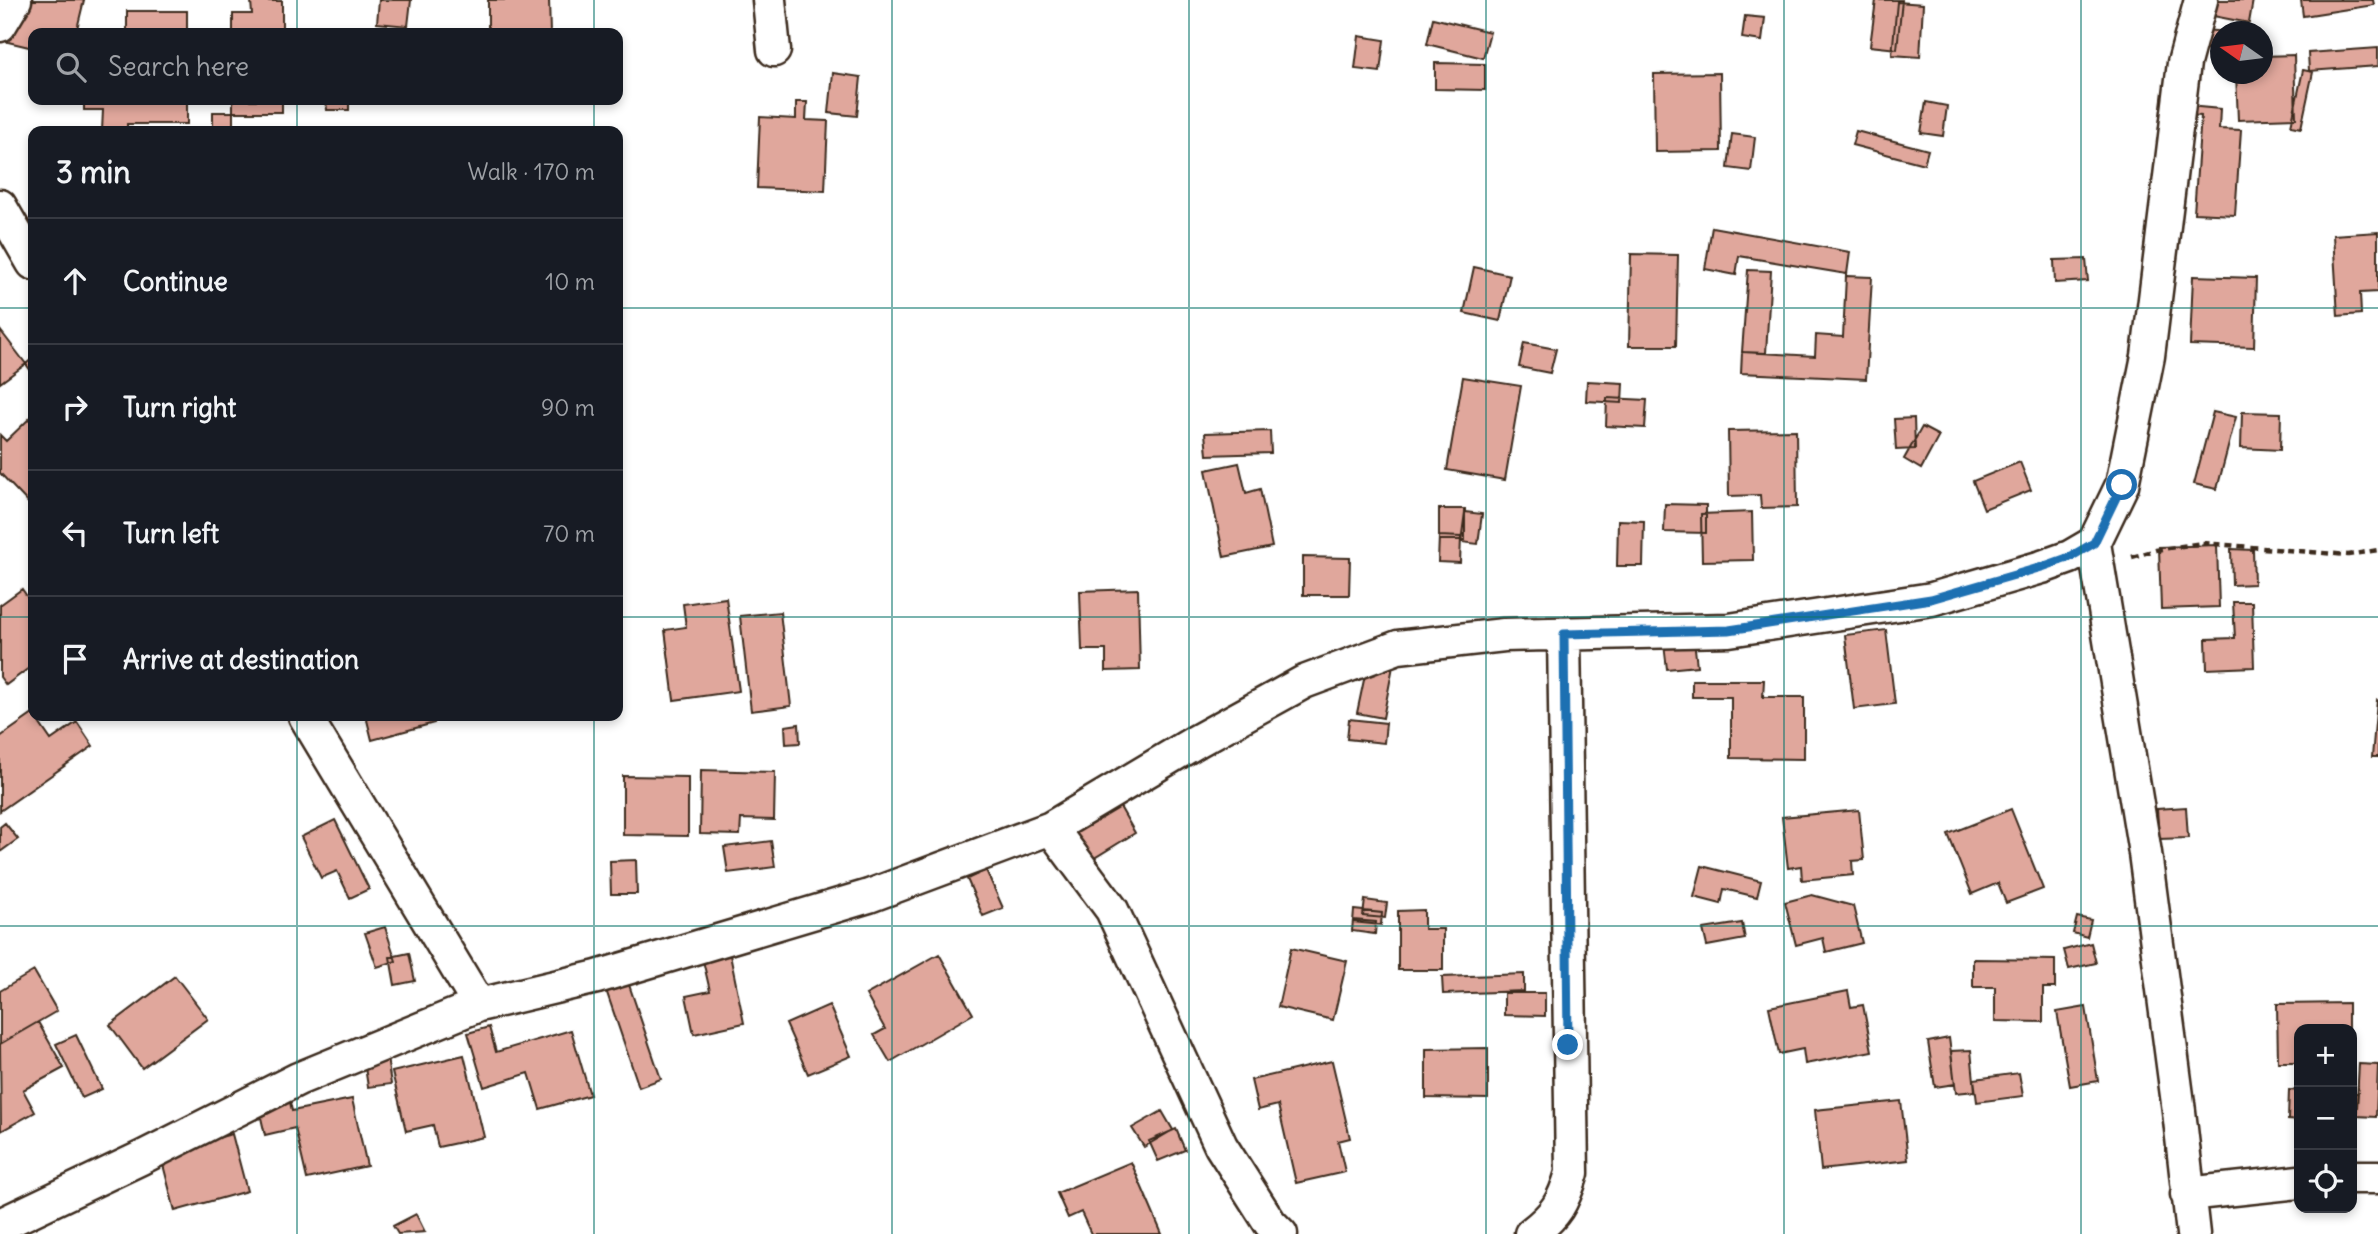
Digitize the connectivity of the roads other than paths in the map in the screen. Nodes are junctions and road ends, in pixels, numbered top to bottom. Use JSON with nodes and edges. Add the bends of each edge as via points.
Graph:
{"nodes":[{"id":1,"x":15,"y":0,"type":"edge"},
{"id":2,"x":769,"y":0,"type":"edge"},
{"id":3,"x":2202,"y":0,"type":"edge"},
{"id":4,"x":0,"y":25,"type":"edge"},
{"id":5,"x":774,"y":50,"type":"dead end"},
{"id":6,"x":0,"y":206,"type":"edge"},
{"id":7,"x":28,"y":254,"type":"edge"},
{"id":8,"x":2096,"y":555,"type":"junction"},
{"id":9,"x":1564,"y":634,"type":"junction"},
{"id":10,"x":308,"y":721,"type":"edge"},
{"id":11,"x":1051,"y":828,"type":"junction"},
{"id":12,"x":479,"y":1006,"type":"junction"},
{"id":13,"x":2357,"y":1177,"type":"edge"},
{"id":14,"x":2378,"y":1177,"type":"edge"},
{"id":15,"x":2294,"y":1183,"type":"edge"},
{"id":16,"x":2187,"y":1194,"type":"junction"},
{"id":17,"x":0,"y":1225,"type":"edge"},
{"id":18,"x":1281,"y":1234,"type":"edge"},
{"id":19,"x":1531,"y":1234,"type":"edge"},
{"id":20,"x":2193,"y":1234,"type":"edge"}],
"edges":[{"from":1,"to":4,"type":"street"},
{"from":2,"to":5,"type":"street"},
{"from":3,"to":8,"type":"street","via":[[2183,62],[2148,356],[2122,485]]},
{"from":6,"to":7,"type":"street"},
{"from":8,"to":9,"type":"street","via":[[2061,560],[1931,599],[1729,630]]},
{"from":8,"to":16,"type":"street","via":[[2145,853]]},
{"from":9,"to":11,"type":"street","via":[[1504,635],[1398,647],[1304,682]]},
{"from":9,"to":19,"type":"street","via":[[1572,1173],[1565,1197],[1551,1219]]},
{"from":10,"to":12,"type":"street"},
{"from":11,"to":12,"type":"street","via":[[869,896],[597,977]]},
{"from":11,"to":18,"type":"street","via":[[1112,910],[1221,1146]]},
{"from":12,"to":17,"type":"street","via":[[298,1079]]},
{"from":13,"to":14,"type":"street"},
{"from":15,"to":16,"type":"street"},
{"from":16,"to":20,"type":"street"}]}
